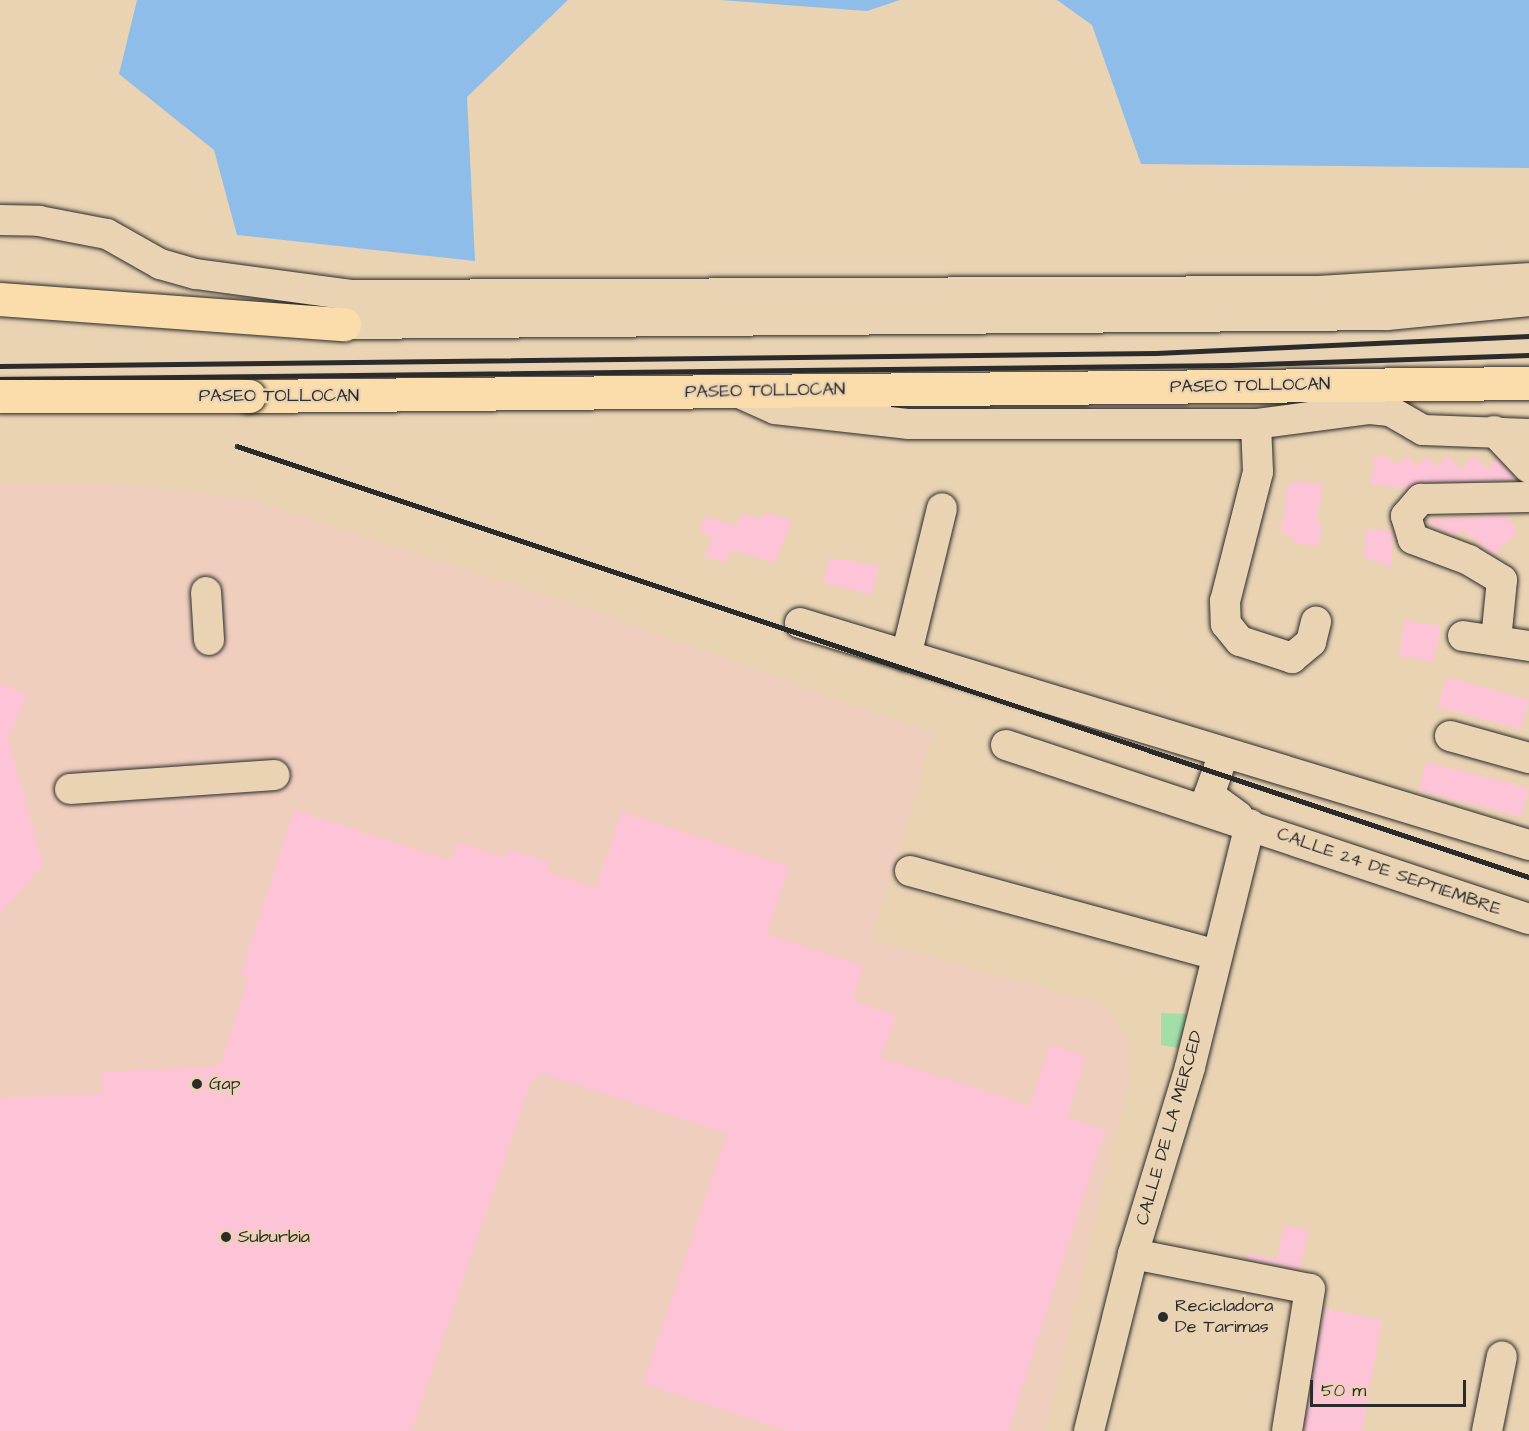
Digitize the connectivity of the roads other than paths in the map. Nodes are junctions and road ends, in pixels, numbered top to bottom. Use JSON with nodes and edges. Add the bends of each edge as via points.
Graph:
{"nodes":[{"id":1,"x":0,"y":220,"type":"edge"},
{"id":2,"x":1529,"y":278,"type":"edge"},
{"id":3,"x":0,"y":298,"type":"edge"},
{"id":4,"x":1529,"y":301,"type":"edge"},
{"id":5,"x":344,"y":324,"type":"joint"},
{"id":6,"x":1529,"y":383,"type":"edge"},
{"id":7,"x":735,"y":391,"type":"junction"},
{"id":8,"x":0,"y":396,"type":"edge"},
{"id":9,"x":1256,"y":424,"type":"junction"},
{"id":10,"x":1494,"y":431,"type":"junction"},
{"id":11,"x":1529,"y":434,"type":"edge"},
{"id":12,"x":1529,"y":468,"type":"edge"},
{"id":13,"x":1529,"y":497,"type":"edge"},
{"id":14,"x":942,"y":508,"type":"dead end"},
{"id":15,"x":206,"y":592,"type":"dead end"},
{"id":16,"x":1317,"y":622,"type":"dead end"},
{"id":17,"x":800,"y":623,"type":"dead end"},
{"id":18,"x":1463,"y":636,"type":"dead end"},
{"id":19,"x":209,"y":639,"type":"dead end"},
{"id":20,"x":1496,"y":640,"type":"junction"},
{"id":21,"x":1529,"y":646,"type":"edge"},
{"id":22,"x":906,"y":656,"type":"junction"},
{"id":23,"x":1450,"y":736,"type":"dead end"},
{"id":24,"x":1006,"y":745,"type":"dead end"},
{"id":25,"x":1224,"y":753,"type":"junction"},
{"id":26,"x":1529,"y":758,"type":"edge"},
{"id":27,"x":275,"y":775,"type":"dead end"},
{"id":28,"x":70,"y":789,"type":"dead end"},
{"id":29,"x":1250,"y":824,"type":"junction"},
{"id":30,"x":1529,"y":845,"type":"edge"},
{"id":31,"x":910,"y":871,"type":"dead end"},
{"id":32,"x":1529,"y":920,"type":"edge"},
{"id":33,"x":1217,"y":955,"type":"junction"},
{"id":34,"x":1133,"y":1254,"type":"junction"},
{"id":35,"x":1502,"y":1356,"type":"dead end"},
{"id":36,"x":1089,"y":1431,"type":"edge"},
{"id":37,"x":1287,"y":1431,"type":"edge"},
{"id":38,"x":1487,"y":1431,"type":"edge"}],
"edges":[{"from":1,"to":2,"type":"street","via":[[39,220],[107,234],[160,264],[196,274],[363,296],[1317,291]]},
{"from":3,"to":5,"type":"highway"},
{"from":4,"to":5,"type":"street","via":[[1387,315]]},
{"from":6,"to":7,"type":"highway","name":"PASEO TOLLOCAN"},
{"from":7,"to":8,"type":"highway","name":"PASEO TOLLOCAN","bridge":true},
{"from":7,"to":9,"type":"street","via":[[775,409],[909,424]]},
{"from":9,"to":10,"type":"street","via":[[1370,409],[1390,411],[1423,430]]},
{"from":9,"to":16,"type":"street","via":[[1258,472],[1225,601],[1226,624],[1240,641],[1292,658],[1311,642]]},
{"from":10,"to":11,"type":"street"},
{"from":10,"to":12,"type":"street"},
{"from":13,"to":20,"type":"street","via":[[1430,498],[1415,501],[1406,516],[1413,539],[1469,560],[1502,580]]},
{"from":14,"to":22,"type":"street"},
{"from":15,"to":19,"type":"street"},
{"from":17,"to":22,"type":"street"},
{"from":18,"to":20,"type":"street"},
{"from":20,"to":21,"type":"street"},
{"from":22,"to":25,"type":"street"},
{"from":23,"to":26,"type":"street"},
{"from":24,"to":29,"type":"street","name":"CALLE 24 DE SEPTIEMBRE"},
{"from":25,"to":29,"type":"street","via":[[1209,795]]},
{"from":25,"to":30,"type":"street"},
{"from":27,"to":28,"type":"street"},
{"from":29,"to":32,"type":"street","name":"CALLE 24 DE SEPTIEMBRE"},
{"from":29,"to":33,"type":"street","name":"CALLE DE LA MERCED"},
{"from":31,"to":33,"type":"street"},
{"from":33,"to":34,"type":"street","name":"CALLE DE LA MERCED","via":[[1190,1067]]},
{"from":34,"to":36,"type":"street","name":"CALLE DE LA MERCED"},
{"from":34,"to":37,"type":"street","via":[[1310,1289]]},
{"from":35,"to":38,"type":"street"}]}
